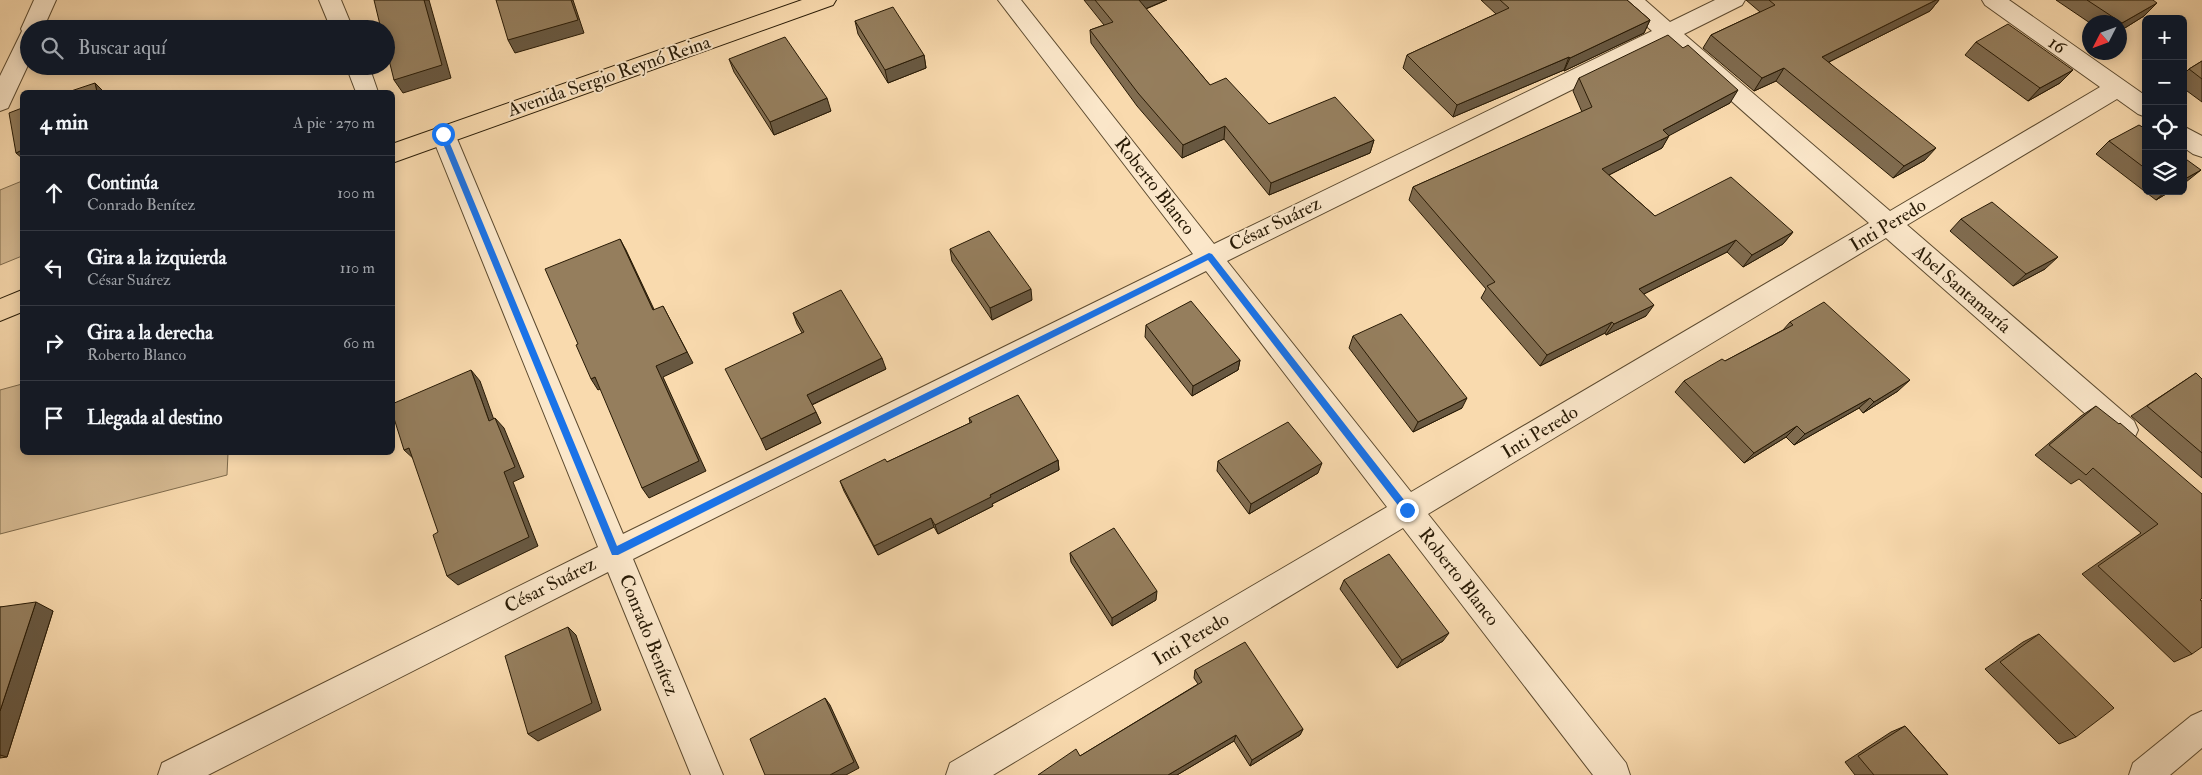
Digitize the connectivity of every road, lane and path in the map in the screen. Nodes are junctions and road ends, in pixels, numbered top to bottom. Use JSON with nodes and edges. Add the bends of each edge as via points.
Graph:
{"nodes":[{"id":1,"x":45,"y":0,"type":"edge"},
{"id":2,"x":330,"y":0,"type":"edge"},
{"id":3,"x":825,"y":0,"type":"edge"},
{"id":4,"x":1009,"y":0,"type":"edge"},
{"id":5,"x":1631,"y":0,"type":"edge"},
{"id":6,"x":1734,"y":0,"type":"edge"},
{"id":7,"x":1993,"y":0,"type":"edge"},
{"id":8,"x":36,"y":20,"type":"edge"},
{"id":9,"x":338,"y":20,"type":"edge"},
{"id":10,"x":1668,"y":32,"type":"junction"},
{"id":11,"x":20,"y":56,"type":"edge"},
{"id":12,"x":360,"y":75,"type":"edge"},
{"id":13,"x":2118,"y":88,"type":"junction"},
{"id":14,"x":366,"y":90,"type":"edge"},
{"id":15,"x":0,"y":102,"type":"edge"},
{"id":16,"x":2142,"y":105,"type":"edge"},
{"id":17,"x":443,"y":134,"type":"junction"},
{"id":18,"x":2187,"y":138,"type":"edge"},
{"id":19,"x":2202,"y":148,"type":"edge"},
{"id":20,"x":395,"y":153,"type":"edge"},
{"id":21,"x":1888,"y":224,"type":"junction"},
{"id":22,"x":1209,"y":256,"type":"junction"},
{"id":23,"x":20,"y":302,"type":"edge"},
{"id":24,"x":0,"y":310,"type":"edge"},
{"id":25,"x":2142,"y":446,"type":"edge"},
{"id":26,"x":1407,"y":510,"type":"junction"},
{"id":27,"x":615,"y":552,"type":"junction"},
{"id":28,"x":2202,"y":727,"type":"edge"},
{"id":29,"x":174,"y":775,"type":"edge"},
{"id":30,"x":707,"y":775,"type":"edge"},
{"id":31,"x":962,"y":775,"type":"edge"},
{"id":32,"x":1614,"y":775,"type":"edge"},
{"id":33,"x":2145,"y":775,"type":"edge"}],
"edges":[{"from":1,"to":8,"type":"street"},
{"from":2,"to":9,"type":"street"},
{"from":3,"to":17,"type":"main road","name":"Avenida Sergio Reynó Reina"},
{"from":4,"to":22,"type":"street","name":"Roberto Blanco"},
{"from":5,"to":10,"type":"street","name":"Abel Santamaría"},
{"from":6,"to":10,"type":"street","name":"César Suárez"},
{"from":7,"to":13,"type":"street","name":"16"},
{"from":10,"to":21,"type":"street","name":"Abel Santamaría"},
{"from":10,"to":22,"type":"street","name":"César Suárez"},
{"from":11,"to":15,"type":"street"},
{"from":12,"to":14,"type":"street"},
{"from":13,"to":16,"type":"street","name":"16"},
{"from":13,"to":21,"type":"street","name":"Inti Peredo"},
{"from":17,"to":20,"type":"main road","name":"Avenida Sergio Reynó Reina"},
{"from":17,"to":27,"type":"street","name":"Conrado Benítez"},
{"from":18,"to":19,"type":"street"},
{"from":21,"to":25,"type":"street","name":"Abel Santamaría"},
{"from":21,"to":26,"type":"street","name":"Inti Peredo"},
{"from":22,"to":26,"type":"street","name":"Roberto Blanco"},
{"from":22,"to":27,"type":"street","name":"César Suárez"},
{"from":23,"to":24,"type":"main road"},
{"from":26,"to":31,"type":"street","name":"Inti Peredo"},
{"from":26,"to":32,"type":"street","name":"Roberto Blanco"},
{"from":27,"to":29,"type":"street","name":"César Suárez"},
{"from":27,"to":30,"type":"street","name":"Conrado Benítez"},
{"from":28,"to":33,"type":"street"}]}
